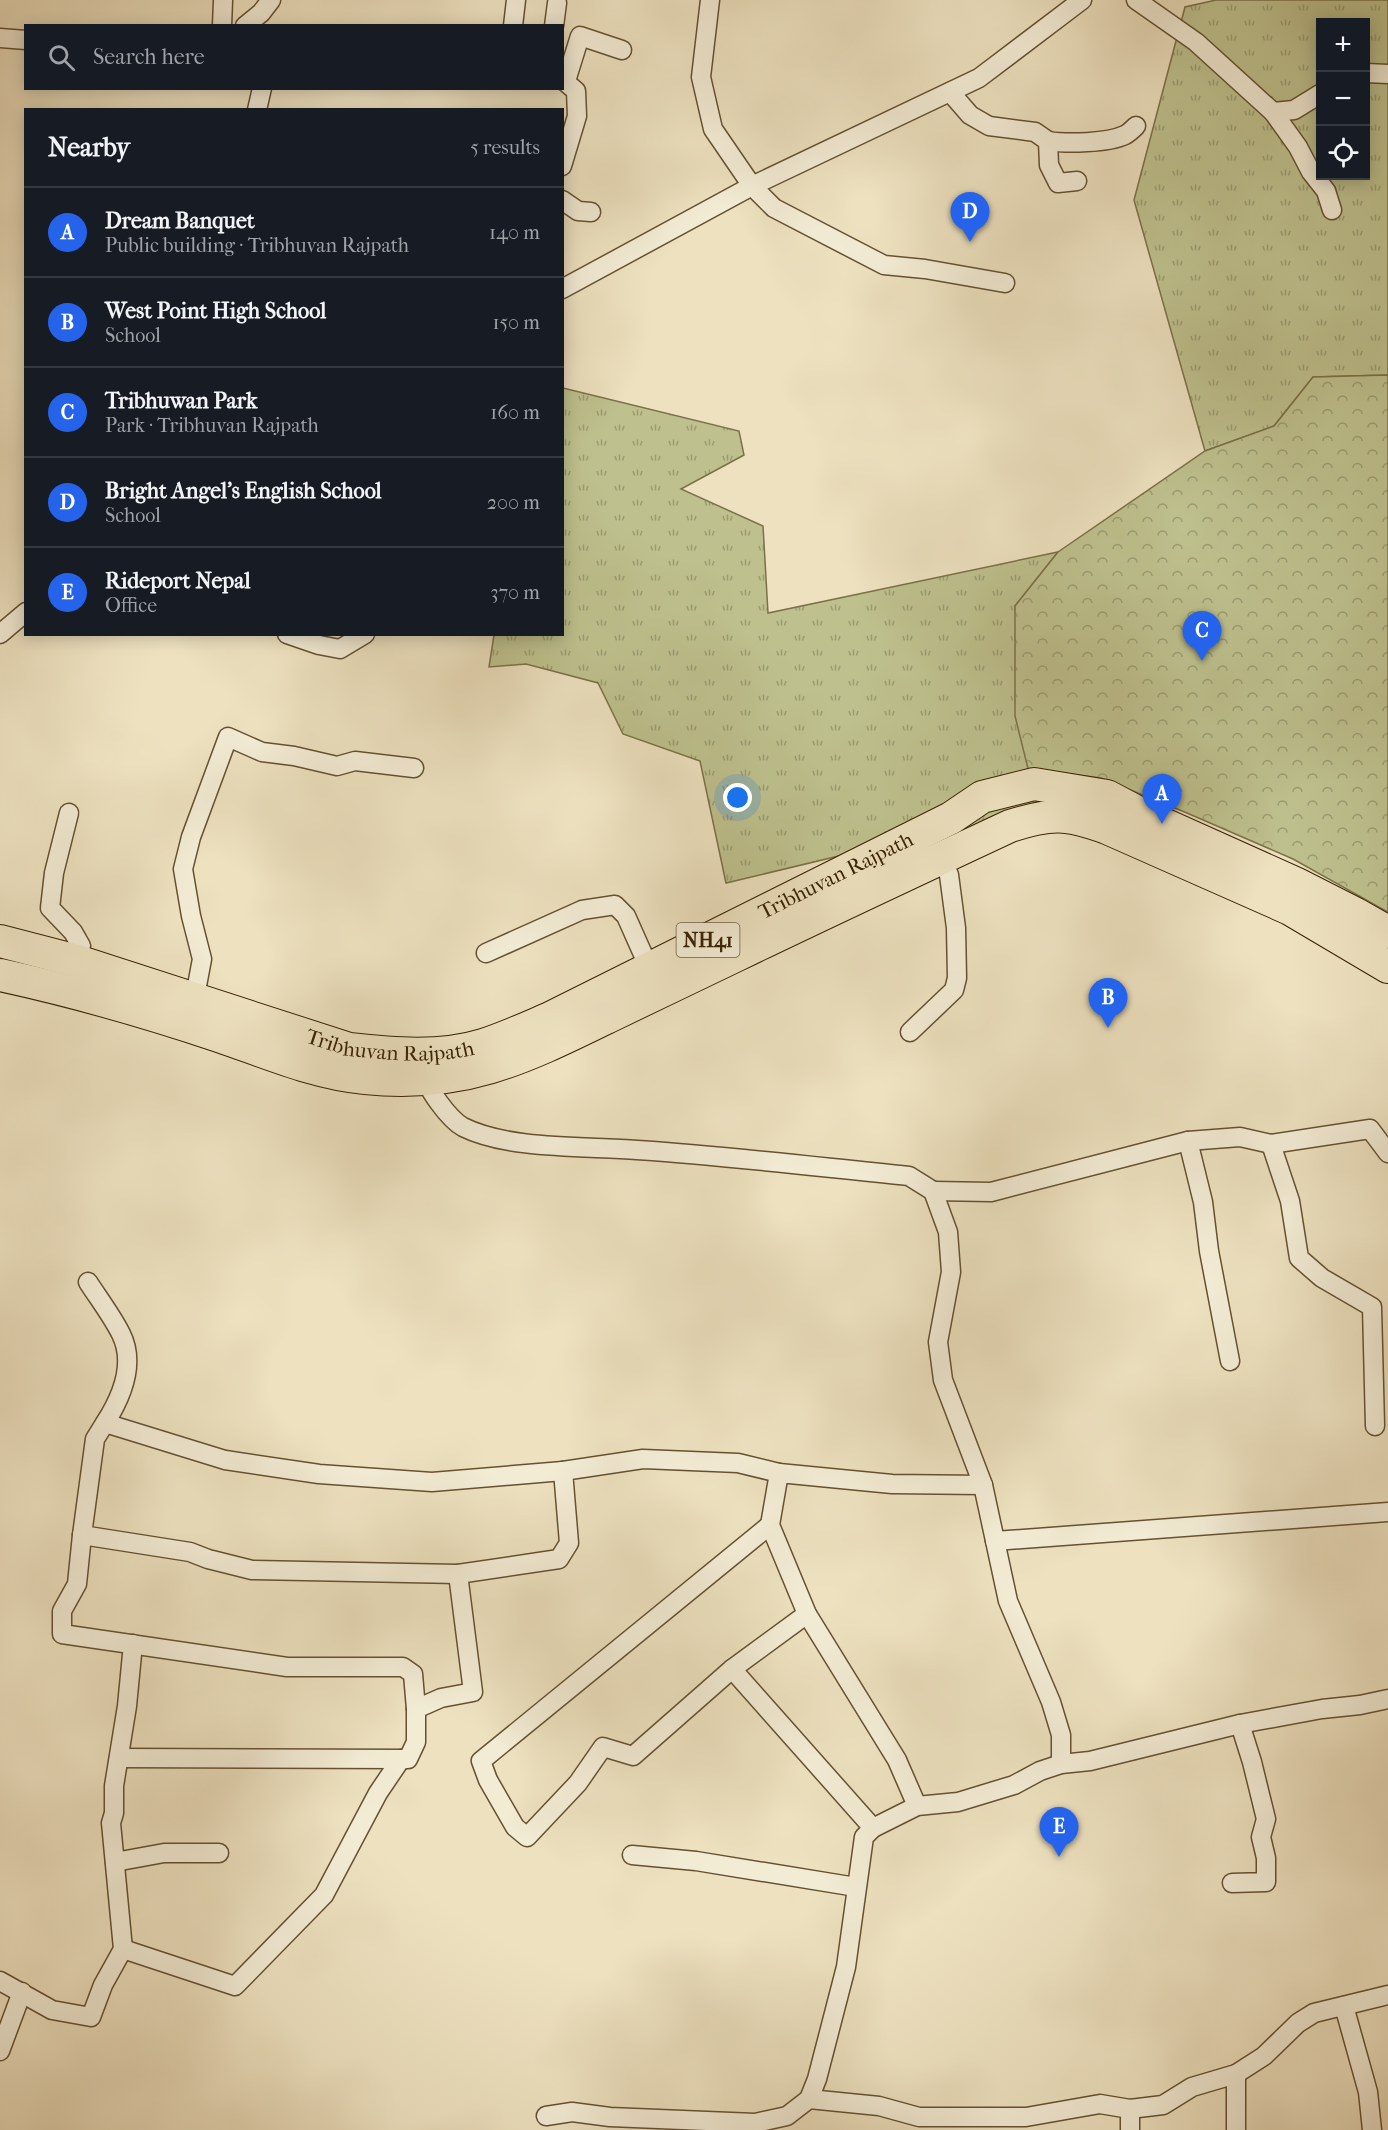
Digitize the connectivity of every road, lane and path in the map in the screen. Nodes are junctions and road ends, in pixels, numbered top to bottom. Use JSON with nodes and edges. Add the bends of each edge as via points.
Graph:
{"nodes":[{"id":1,"x":223,"y":0,"type":"edge"},
{"id":2,"x":516,"y":0,"type":"edge"},
{"id":3,"x":710,"y":0,"type":"edge"},
{"id":4,"x":1082,"y":0,"type":"edge"},
{"id":5,"x":1136,"y":0,"type":"edge"},
{"id":6,"x":557,"y":3,"type":"dead end"},
{"id":7,"x":222,"y":24,"type":"edge"},
{"id":8,"x":513,"y":24,"type":"edge"},
{"id":9,"x":554,"y":24,"type":"edge"},
{"id":10,"x":564,"y":30,"type":"edge"},
{"id":11,"x":580,"y":36,"type":"junction"},
{"id":12,"x":0,"y":38,"type":"edge"},
{"id":13,"x":24,"y":40,"type":"edge"},
{"id":14,"x":622,"y":50,"type":"dead end"},
{"id":15,"x":1370,"y":73,"type":"edge"},
{"id":16,"x":1388,"y":74,"type":"edge"},
{"id":17,"x":564,"y":80,"type":"edge"},
{"id":18,"x":262,"y":90,"type":"edge"},
{"id":19,"x":950,"y":92,"type":"junction"},
{"id":20,"x":1316,"y":96,"type":"edge"},
{"id":21,"x":257,"y":108,"type":"edge"},
{"id":22,"x":1273,"y":112,"type":"junction"},
{"id":23,"x":1136,"y":126,"type":"dead end"},
{"id":24,"x":1048,"y":141,"type":"junction"},
{"id":25,"x":564,"y":159,"type":"edge"},
{"id":26,"x":1077,"y":181,"type":"dead end"},
{"id":27,"x":752,"y":186,"type":"junction"},
{"id":28,"x":564,"y":201,"type":"edge"},
{"id":29,"x":1332,"y":210,"type":"dead end"},
{"id":30,"x":591,"y":212,"type":"dead end"},
{"id":31,"x":1005,"y":284,"type":"dead end"},
{"id":32,"x":564,"y":288,"type":"edge"},
{"id":33,"x":24,"y":614,"type":"edge"},
{"id":34,"x":0,"y":634,"type":"edge"},
{"id":35,"x":293,"y":636,"type":"edge"},
{"id":36,"x":362,"y":636,"type":"edge"},
{"id":37,"x":414,"y":768,"type":"dead end"},
{"id":38,"x":69,"y":813,"type":"dead end"},
{"id":39,"x":942,"y":858,"type":"junction"},
{"id":40,"x":0,"y":941,"type":"edge"},
{"id":41,"x":1385,"y":949,"type":"edge"},
{"id":42,"x":486,"y":953,"type":"dead end"},
{"id":43,"x":77,"y":961,"type":"junction"},
{"id":44,"x":650,"y":970,"type":"junction"},
{"id":45,"x":0,"y":975,"type":"edge"},
{"id":46,"x":192,"y":1012,"type":"junction"},
{"id":47,"x":910,"y":1032,"type":"dead end"},
{"id":48,"x":423,"y":1067,"type":"junction"},
{"id":49,"x":1188,"y":1141,"type":"junction"},
{"id":50,"x":1271,"y":1144,"type":"junction"},
{"id":51,"x":1388,"y":1153,"type":"edge"},
{"id":52,"x":933,"y":1191,"type":"junction"},
{"id":53,"x":88,"y":1282,"type":"dead end"},
{"id":54,"x":1230,"y":1361,"type":"dead end"},
{"id":55,"x":105,"y":1423,"type":"junction"},
{"id":56,"x":1375,"y":1426,"type":"dead end"},
{"id":57,"x":563,"y":1471,"type":"junction"},
{"id":58,"x":779,"y":1473,"type":"junction"},
{"id":59,"x":983,"y":1485,"type":"junction"},
{"id":60,"x":1388,"y":1512,"type":"edge"},
{"id":61,"x":770,"y":1525,"type":"junction"},
{"id":62,"x":82,"y":1534,"type":"junction"},
{"id":63,"x":995,"y":1541,"type":"junction"},
{"id":64,"x":458,"y":1574,"type":"junction"},
{"id":65,"x":807,"y":1614,"type":"junction"},
{"id":66,"x":133,"y":1644,"type":"junction"},
{"id":67,"x":732,"y":1669,"type":"junction"},
{"id":68,"x":1388,"y":1699,"type":"edge"},
{"id":69,"x":416,"y":1708,"type":"junction"},
{"id":70,"x":1240,"y":1724,"type":"junction"},
{"id":71,"x":119,"y":1758,"type":"junction"},
{"id":72,"x":401,"y":1759,"type":"junction"},
{"id":73,"x":1061,"y":1764,"type":"junction"},
{"id":74,"x":916,"y":1806,"type":"junction"},
{"id":75,"x":873,"y":1828,"type":"junction"},
{"id":76,"x":219,"y":1853,"type":"dead end"},
{"id":77,"x":632,"y":1855,"type":"dead end"},
{"id":78,"x":115,"y":1862,"type":"junction"},
{"id":79,"x":1232,"y":1883,"type":"dead end"},
{"id":80,"x":856,"y":1887,"type":"junction"},
{"id":81,"x":123,"y":1949,"type":"junction"},
{"id":82,"x":0,"y":1981,"type":"edge"},
{"id":83,"x":22,"y":1992,"type":"junction"},
{"id":84,"x":1388,"y":1995,"type":"edge"},
{"id":85,"x":1344,"y":2006,"type":"junction"},
{"id":86,"x":0,"y":2051,"type":"edge"},
{"id":87,"x":1236,"y":2074,"type":"junction"},
{"id":88,"x":809,"y":2099,"type":"junction"},
{"id":89,"x":1130,"y":2109,"type":"junction"},
{"id":90,"x":546,"y":2116,"type":"dead end"},
{"id":91,"x":919,"y":2123,"type":"edge"},
{"id":92,"x":1026,"y":2123,"type":"edge"},
{"id":93,"x":1130,"y":2130,"type":"edge"},
{"id":94,"x":1236,"y":2130,"type":"edge"},
{"id":95,"x":1371,"y":2130,"type":"edge"}],
"edges":[{"from":1,"to":7,"type":"street"},
{"from":2,"to":8,"type":"street"},
{"from":3,"to":27,"type":"street","via":[[701,77],[713,129]]},
{"from":4,"to":19,"type":"street","via":[[979,78]]},
{"from":5,"to":22,"type":"street","via":[[1196,42]]},
{"from":6,"to":9,"type":"street"},
{"from":10,"to":11,"type":"street"},
{"from":11,"to":14,"type":"street"},
{"from":11,"to":17,"type":"street"},
{"from":12,"to":13,"type":"street"},
{"from":15,"to":16,"type":"street"},
{"from":17,"to":25,"type":"street","via":[[576,91],[577,116]]},
{"from":18,"to":21,"type":"street"},
{"from":19,"to":24,"type":"street","via":[[970,115],[989,126],[1035,132]]},
{"from":19,"to":27,"type":"street"},
{"from":20,"to":22,"type":"street","via":[[1294,110]]},
{"from":22,"to":29,"type":"street","via":[[1326,190]]},
{"from":23,"to":24,"type":"street","via":[[1126,135],[1106,140]]},
{"from":24,"to":26,"type":"street","via":[[1049,165],[1058,183]]},
{"from":27,"to":31,"type":"street","via":[[774,208],[884,264]]},
{"from":27,"to":32,"type":"street"},
{"from":28,"to":30,"type":"street","via":[[578,211]]},
{"from":33,"to":34,"type":"street"},
{"from":35,"to":36,"type":"street","via":[[340,649]]},
{"from":37,"to":46,"type":"street","via":[[355,760],[338,766],[262,752],[228,737],[183,869],[202,959]]},
{"from":38,"to":43,"type":"street","via":[[50,908],[81,946]]},
{"from":39,"to":41,"type":"highway","name":"Tribhuvan Rajpath","number":"NH41","via":[[1010,826],[1040,817],[1081,818]]},
{"from":39,"to":47,"type":"street","via":[[949,874],[956,928],[957,978],[954,990]]},
{"from":39,"to":48,"type":"highway","name":"Tribhuvan Rajpath","number":"NH41","via":[[537,1052],[470,1074]]},
{"from":40,"to":43,"type":"highway","name":"Tribhuvan Rajpath","number":"NH41"},
{"from":41,"to":44,"type":"highway","name":"Tribhuvan Rajpath","number":"NH41","via":[[1356,914],[1295,883],[1107,796],[1034,784],[982,797],[951,818]]},
{"from":42,"to":44,"type":"street","via":[[582,910],[615,905],[626,916]]},
{"from":43,"to":46,"type":"highway","name":"Tribhuvan Rajpath","number":"NH41"},
{"from":44,"to":48,"type":"highway","name":"Tribhuvan Rajpath","number":"NH41","via":[[548,1019],[482,1046],[456,1051]]},
{"from":45,"to":46,"type":"highway","name":"Tribhuvan Rajpath","number":"NH41"},
{"from":46,"to":48,"type":"highway","name":"Tribhuvan Rajpath","number":"NH41","via":[[349,1049],[385,1053]]},
{"from":48,"to":52,"type":"street","via":[[441,1105],[461,1126],[507,1142],[638,1150],[909,1176]]},
{"from":49,"to":50,"type":"street","via":[[1240,1137]]},
{"from":49,"to":52,"type":"street","via":[[991,1192]]},
{"from":49,"to":54,"type":"street","via":[[1203,1202]]},
{"from":50,"to":51,"type":"street","via":[[1370,1129]]},
{"from":50,"to":56,"type":"street","via":[[1290,1201],[1299,1258],[1322,1278],[1372,1307]]},
{"from":52,"to":59,"type":"street","via":[[948,1232],[951,1272],[938,1342],[943,1380]]},
{"from":53,"to":55,"type":"street","via":[[122,1335],[126,1352],[122,1391]]},
{"from":55,"to":57,"type":"street","via":[[225,1460],[319,1474],[432,1482]]},
{"from":55,"to":62,"type":"street","via":[[95,1439]]},
{"from":57,"to":58,"type":"street","via":[[643,1459],[738,1463]]},
{"from":57,"to":64,"type":"street","via":[[569,1543],[559,1559]]},
{"from":58,"to":59,"type":"street","via":[[892,1484]]},
{"from":58,"to":61,"type":"street"},
{"from":59,"to":63,"type":"street"},
{"from":60,"to":63,"type":"street"},
{"from":61,"to":65,"type":"street"},
{"from":61,"to":67,"type":"street","via":[[481,1761],[515,1827],[527,1837],[579,1783],[603,1747],[633,1756]]},
{"from":62,"to":64,"type":"street","via":[[190,1552],[252,1570]]},
{"from":62,"to":66,"type":"street","via":[[77,1584],[62,1611],[62,1634]]},
{"from":63,"to":73,"type":"street","via":[[1008,1601],[1061,1735]]},
{"from":64,"to":69,"type":"street","via":[[472,1692]]},
{"from":65,"to":67,"type":"street"},
{"from":65,"to":74,"type":"street","via":[[897,1760]]},
{"from":66,"to":69,"type":"street","via":[[287,1667],[404,1667],[413,1674]]},
{"from":66,"to":71,"type":"street"},
{"from":67,"to":75,"type":"street"},
{"from":68,"to":70,"type":"street"},
{"from":69,"to":72,"type":"street","via":[[416,1742],[408,1759]]},
{"from":70,"to":73,"type":"street","via":[[1090,1761]]},
{"from":70,"to":79,"type":"street","via":[[1266,1819],[1261,1837],[1266,1882]]},
{"from":71,"to":72,"type":"street"},
{"from":71,"to":78,"type":"street","via":[[111,1823]]},
{"from":72,"to":81,"type":"street","via":[[378,1793],[324,1895],[235,1986]]},
{"from":73,"to":74,"type":"street","via":[[1003,1789],[958,1802]]},
{"from":74,"to":75,"type":"street"},
{"from":75,"to":80,"type":"street","via":[[864,1837]]},
{"from":76,"to":78,"type":"street","via":[[164,1854]]},
{"from":77,"to":80,"type":"street","via":[[696,1861]]},
{"from":78,"to":81,"type":"street"},
{"from":80,"to":88,"type":"street","via":[[846,1967]]},
{"from":81,"to":83,"type":"street","via":[[91,2017],[52,2010]]},
{"from":82,"to":83,"type":"street"},
{"from":83,"to":86,"type":"street"},
{"from":84,"to":85,"type":"street"},
{"from":85,"to":87,"type":"street","via":[[1314,2013],[1298,2023],[1264,2056]]},
{"from":85,"to":95,"type":"street","via":[[1368,2092]]},
{"from":87,"to":89,"type":"street","via":[[1192,2087],[1163,2105]]},
{"from":87,"to":94,"type":"street"},
{"from":88,"to":90,"type":"street","via":[[787,2116],[756,2122],[572,2112]]},
{"from":88,"to":91,"type":"street","via":[[879,2106]]},
{"from":89,"to":92,"type":"street","via":[[1100,2104]]},
{"from":89,"to":93,"type":"street"},
{"from":91,"to":92,"type":"street"}]}
